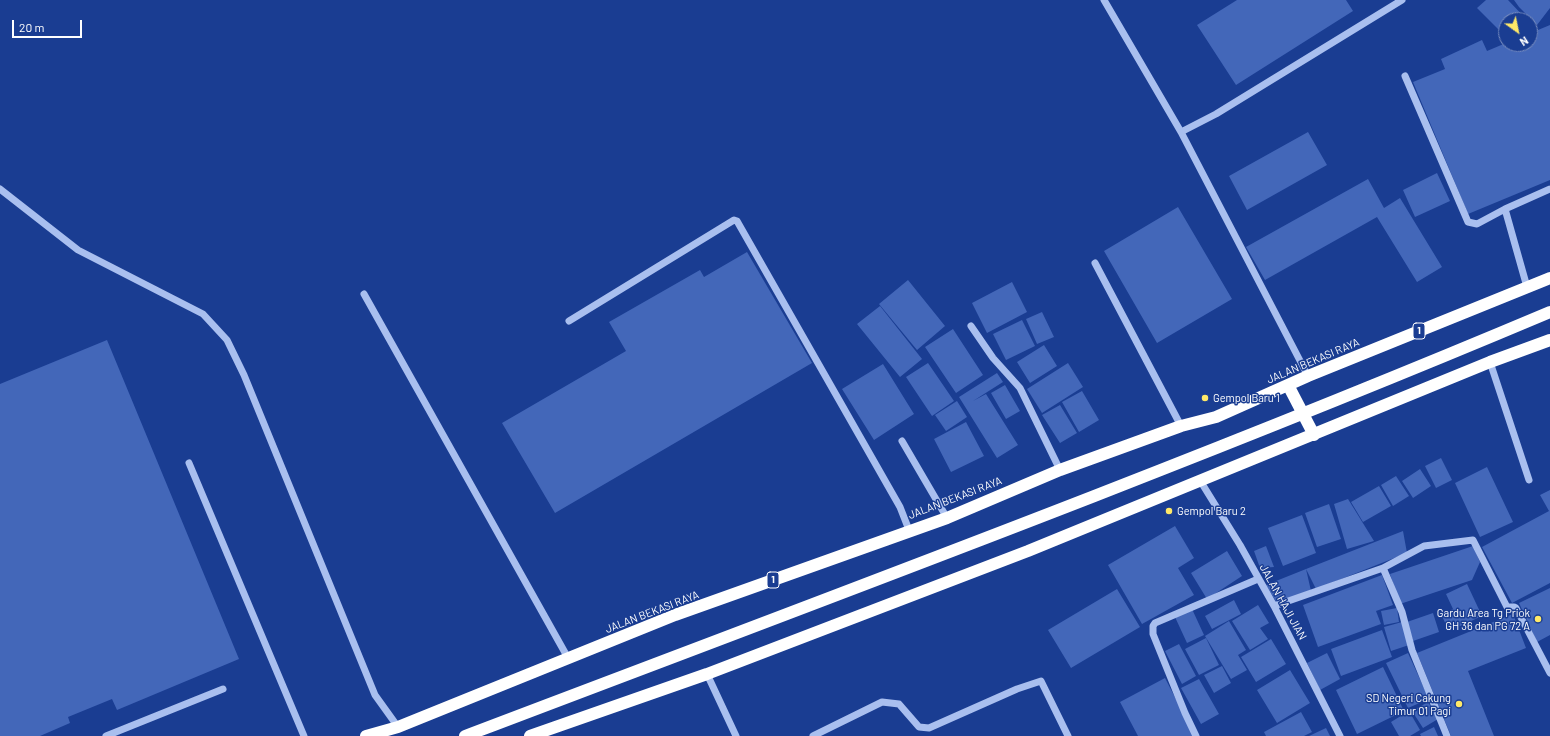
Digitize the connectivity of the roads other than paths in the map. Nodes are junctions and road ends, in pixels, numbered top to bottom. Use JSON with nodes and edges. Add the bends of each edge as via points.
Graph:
{"nodes":[{"id":1,"x":1104,"y":0,"type":"edge"},
{"id":2,"x":1402,"y":0,"type":"edge"},
{"id":3,"x":1405,"y":76,"type":"dead end"},
{"id":4,"x":1180,"y":132,"type":"junction"},
{"id":5,"x":0,"y":189,"type":"edge"},
{"id":6,"x":1550,"y":190,"type":"edge"},
{"id":7,"x":1505,"y":209,"type":"junction"},
{"id":8,"x":1095,"y":263,"type":"dead end"},
{"id":9,"x":1550,"y":278,"type":"edge"},
{"id":10,"x":1527,"y":287,"type":"junction"},
{"id":11,"x":364,"y":294,"type":"dead end"},
{"id":12,"x":1550,"y":312,"type":"edge"},
{"id":13,"x":569,"y":321,"type":"dead end"},
{"id":14,"x":972,"y":326,"type":"dead end"},
{"id":15,"x":1550,"y":340,"type":"edge"},
{"id":16,"x":1490,"y":362,"type":"junction"},
{"id":17,"x":1308,"y":376,"type":"junction"},
{"id":18,"x":1288,"y":385,"type":"junction"},
{"id":19,"x":1181,"y":426,"type":"junction"},
{"id":20,"x":1314,"y":435,"type":"junction"},
{"id":21,"x":902,"y":440,"type":"dead end"},
{"id":22,"x":189,"y":463,"type":"dead end"},
{"id":23,"x":1060,"y":470,"type":"junction"},
{"id":24,"x":1529,"y":480,"type":"dead end"},
{"id":25,"x":1201,"y":482,"type":"junction"},
{"id":26,"x":947,"y":518,"type":"junction"},
{"id":27,"x":909,"y":530,"type":"junction"},
{"id":28,"x":1383,"y":568,"type":"junction"},
{"id":29,"x":1258,"y":579,"type":"junction"},
{"id":30,"x":1274,"y":606,"type":"junction"},
{"id":31,"x":568,"y":658,"type":"junction"},
{"id":32,"x":1550,"y":672,"type":"edge"},
{"id":33,"x":707,"y":674,"type":"junction"},
{"id":34,"x":223,"y":689,"type":"dead end"},
{"id":35,"x":398,"y":727,"type":"junction"},
{"id":36,"x":106,"y":736,"type":"edge"},
{"id":37,"x":304,"y":736,"type":"edge"},
{"id":38,"x":366,"y":736,"type":"edge"},
{"id":39,"x":465,"y":736,"type":"edge"},
{"id":40,"x":530,"y":736,"type":"edge"},
{"id":41,"x":736,"y":736,"type":"edge"},
{"id":42,"x":813,"y":736,"type":"edge"},
{"id":43,"x":1068,"y":736,"type":"edge"},
{"id":44,"x":1196,"y":736,"type":"edge"},
{"id":45,"x":1340,"y":736,"type":"edge"},
{"id":46,"x":1447,"y":736,"type":"edge"}],
"edges":[{"from":1,"to":4,"type":"street"},
{"from":2,"to":4,"type":"street","via":[[1216,114]]},
{"from":3,"to":7,"type":"street","via":[[1468,222],[1477,224]]},
{"from":4,"to":17,"type":"street"},
{"from":5,"to":35,"type":"street","via":[[78,250],[203,314],[227,340],[244,375],[376,694]]},
{"from":6,"to":7,"type":"street"},
{"from":7,"to":10,"type":"street"},
{"from":8,"to":19,"type":"street"},
{"from":9,"to":10,"type":"highway","name":"JALAN BEKASI RAYA","number":"1"},
{"from":10,"to":17,"type":"highway","name":"JALAN BEKASI RAYA","number":"1"},
{"from":11,"to":31,"type":"street"},
{"from":12,"to":39,"type":"highway","via":[[1110,491]]},
{"from":13,"to":27,"type":"street","via":[[734,220],[737,221],[896,500]]},
{"from":14,"to":23,"type":"street","via":[[993,358],[1020,388]]},
{"from":15,"to":16,"type":"highway"},
{"from":16,"to":20,"type":"highway"},
{"from":16,"to":24,"type":"street"},
{"from":17,"to":18,"type":"highway","name":"JALAN BEKASI RAYA","number":"1"},
{"from":18,"to":19,"type":"highway","name":"JALAN BEKASI RAYA","number":"1","via":[[1216,418]]},
{"from":18,"to":20,"type":"highway"},
{"from":19,"to":23,"type":"highway","name":"JALAN BEKASI RAYA","number":"1"},
{"from":20,"to":25,"type":"highway"},
{"from":21,"to":26,"type":"street"},
{"from":22,"to":37,"type":"street"},
{"from":23,"to":26,"type":"highway","name":"JALAN BEKASI RAYA","number":"1"},
{"from":25,"to":29,"type":"street","name":"JALAN HAJI JIAN"},
{"from":25,"to":33,"type":"highway"},
{"from":26,"to":27,"type":"highway","name":"JALAN BEKASI RAYA","number":"1"},
{"from":27,"to":31,"type":"highway","name":"JALAN BEKASI RAYA","number":"1","via":[[675,615]]},
{"from":28,"to":30,"type":"street"},
{"from":28,"to":32,"type":"street","via":[[1424,546],[1473,540],[1507,607],[1516,608]]},
{"from":28,"to":46,"type":"street","via":[[1402,612],[1412,650]]},
{"from":29,"to":30,"type":"street","name":"JALAN HAJI JIAN"},
{"from":29,"to":44,"type":"street","via":[[1153,626],[1156,642]]},
{"from":30,"to":45,"type":"street","name":"JALAN HAJI JIAN"},
{"from":31,"to":35,"type":"highway","name":"JALAN BEKASI RAYA","number":"1"},
{"from":33,"to":40,"type":"highway"},
{"from":33,"to":41,"type":"street"},
{"from":34,"to":36,"type":"street"},
{"from":35,"to":38,"type":"highway","name":"JALAN BEKASI RAYA","number":"1"},
{"from":42,"to":43,"type":"street","via":[[882,702],[898,704],[919,727],[929,728],[1041,681]]}]}
